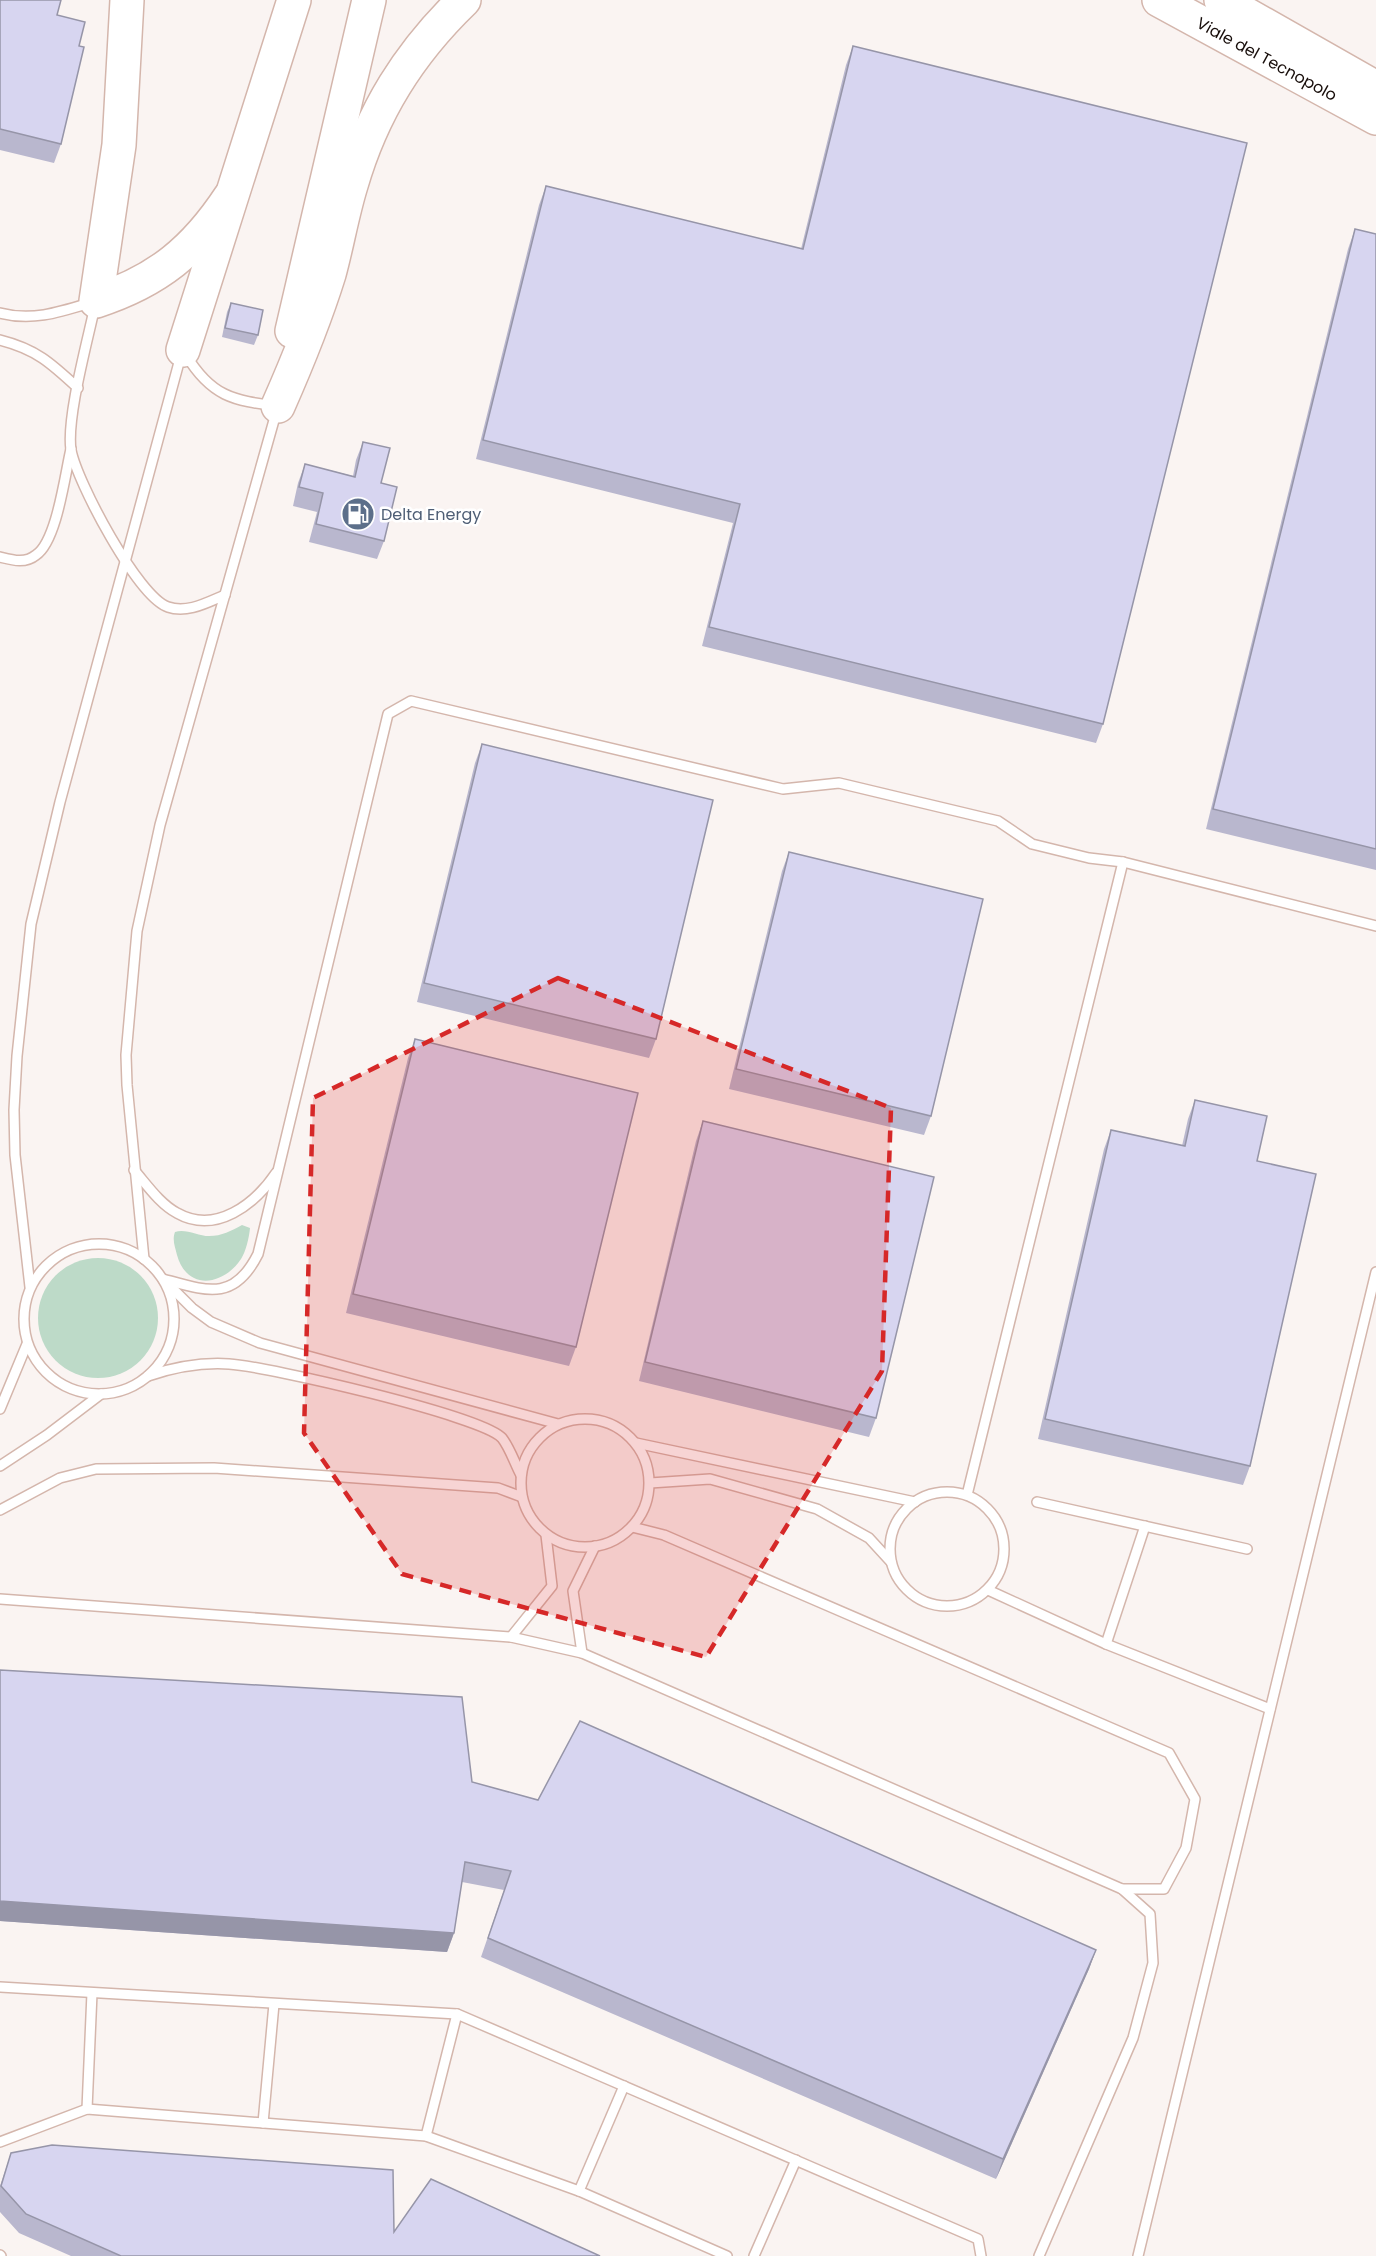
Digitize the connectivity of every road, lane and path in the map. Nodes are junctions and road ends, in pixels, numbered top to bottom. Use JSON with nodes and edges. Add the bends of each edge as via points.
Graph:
{"nodes":[{"id":1,"x":127,"y":0,"type":"edge"},
{"id":2,"x":294,"y":0,"type":"edge"},
{"id":3,"x":369,"y":0,"type":"edge"},
{"id":4,"x":464,"y":0,"type":"edge"},
{"id":5,"x":1159,"y":0,"type":"edge"},
{"id":6,"x":1221,"y":0,"type":"edge"},
{"id":7,"x":1376,"y":88,"type":"edge"},
{"id":8,"x":1376,"y":118,"type":"edge"},
{"id":9,"x":230,"y":197,"type":"junction"},
{"id":10,"x":96,"y":301,"type":"junction"},
{"id":11,"x":0,"y":313,"type":"edge"},
{"id":12,"x":0,"y":340,"type":"edge"},
{"id":13,"x":183,"y":350,"type":"junction"},
{"id":14,"x":78,"y":388,"type":"junction"},
{"id":15,"x":278,"y":406,"type":"junction"},
{"id":16,"x":71,"y":449,"type":"junction"},
{"id":17,"x":0,"y":557,"type":"edge"},
{"id":18,"x":126,"y":559,"type":"junction"},
{"id":19,"x":225,"y":595,"type":"junction"},
{"id":20,"x":1124,"y":862,"type":"junction"},
{"id":21,"x":1376,"y":927,"type":"edge"},
{"id":22,"x":279,"y":1168,"type":"junction"},
{"id":23,"x":134,"y":1170,"type":"junction"},
{"id":24,"x":144,"y":1259,"type":"junction"},
{"id":25,"x":1376,"y":1272,"type":"edge"},
{"id":26,"x":163,"y":1279,"type":"junction"},
{"id":27,"x":30,"y":1287,"type":"junction"},
{"id":28,"x":27,"y":1344,"type":"junction"},
{"id":29,"x":148,"y":1376,"type":"junction"},
{"id":30,"x":101,"y":1394,"type":"junction"},
{"id":31,"x":0,"y":1409,"type":"edge"},
{"id":32,"x":558,"y":1424,"type":"junction"},
{"id":33,"x":636,"y":1443,"type":"junction"},
{"id":34,"x":0,"y":1466,"type":"edge"},
{"id":35,"x":521,"y":1475,"type":"junction"},
{"id":36,"x":650,"y":1483,"type":"junction"},
{"id":37,"x":967,"y":1495,"type":"junction"},
{"id":38,"x":522,"y":1497,"type":"junction"},
{"id":39,"x":915,"y":1502,"type":"junction"},
{"id":40,"x":1037,"y":1502,"type":"dead end"},
{"id":41,"x":0,"y":1510,"type":"edge"},
{"id":42,"x":1145,"y":1526,"type":"junction"},
{"id":43,"x":632,"y":1527,"type":"junction"},
{"id":44,"x":546,"y":1534,"type":"junction"},
{"id":45,"x":595,"y":1546,"type":"junction"},
{"id":46,"x":1247,"y":1549,"type":"dead end"},
{"id":47,"x":891,"y":1562,"type":"junction"},
{"id":48,"x":988,"y":1590,"type":"junction"},
{"id":49,"x":0,"y":1599,"type":"edge"},
{"id":50,"x":511,"y":1637,"type":"junction"},
{"id":51,"x":1106,"y":1644,"type":"junction"},
{"id":52,"x":582,"y":1653,"type":"junction"},
{"id":53,"x":1270,"y":1708,"type":"junction"},
{"id":54,"x":1122,"y":1889,"type":"junction"},
{"id":55,"x":0,"y":1987,"type":"edge"},
{"id":56,"x":92,"y":1993,"type":"junction"},
{"id":57,"x":274,"y":2004,"type":"junction"},
{"id":58,"x":457,"y":2014,"type":"junction"},
{"id":59,"x":624,"y":2086,"type":"junction"},
{"id":60,"x":87,"y":2109,"type":"junction"},
{"id":61,"x":263,"y":2123,"type":"junction"},
{"id":62,"x":426,"y":2136,"type":"junction"},
{"id":63,"x":0,"y":2142,"type":"edge"},
{"id":64,"x":796,"y":2160,"type":"junction"},
{"id":65,"x":579,"y":2191,"type":"junction"},
{"id":66,"x":728,"y":2256,"type":"edge"},
{"id":67,"x":754,"y":2256,"type":"edge"},
{"id":68,"x":981,"y":2256,"type":"edge"},
{"id":69,"x":1039,"y":2256,"type":"edge"},
{"id":70,"x":1138,"y":2256,"type":"edge"}],
"edges":[{"from":1,"to":10,"type":"highway","via":[[119,145]]},
{"from":2,"to":9,"type":"highway"},
{"from":3,"to":15,"type":"highway","via":[[299,294]]},
{"from":4,"to":15,"type":"highway","via":[[434,29],[408,63],[368,135],[318,306]]},
{"from":5,"to":8,"type":"highway","name":"Viale del Tecnopolo"},
{"from":6,"to":7,"type":"highway","name":"Viale del Tecnopolo"},
{"from":9,"to":10,"type":"highway","via":[[204,233],[173,262],[138,285]]},
{"from":9,"to":13,"type":"highway"},
{"from":10,"to":11,"type":"lane","via":[[41,316]]},
{"from":10,"to":14,"type":"lane"},
{"from":12,"to":14,"type":"lane","via":[[46,358]]},
{"from":13,"to":15,"type":"lane","via":[[198,373],[224,396]]},
{"from":13,"to":18,"type":"lane"},
{"from":14,"to":16,"type":"lane"},
{"from":15,"to":19,"type":"lane"},
{"from":16,"to":17,"type":"lane","via":[[46,543],[36,556],[24,561]]},
{"from":16,"to":18,"type":"lane","via":[[99,518]]},
{"from":18,"to":19,"type":"lane","via":[[150,595],[169,608],[190,608]]},
{"from":18,"to":27,"type":"lane","via":[[31,924],[14,1110],[15,1155]]},
{"from":19,"to":23,"type":"lane","via":[[160,825],[137,931],[126,1054]]},
{"from":20,"to":21,"type":"lane"},
{"from":20,"to":22,"type":"lane","via":[[1032,844],[998,821],[839,783],[783,789],[411,701],[388,714]]},
{"from":20,"to":37,"type":"lane"},
{"from":22,"to":23,"type":"lane","via":[[255,1199],[239,1211],[200,1220],[178,1214]]},
{"from":22,"to":26,"type":"lane","via":[[263,1241],[252,1265],[237,1283],[222,1290],[205,1290]]},
{"from":23,"to":24,"type":"lane"},
{"from":24,"to":26,"type":"lane"},
{"from":24,"to":27,"type":"lane","via":[[125,1248],[81,1245],[60,1254],[43,1268]]},
{"from":25,"to":53,"type":"lane"},
{"from":26,"to":29,"type":"lane","via":[[174,1320],[171,1341]]},
{"from":26,"to":32,"type":"lane","via":[[211,1322],[260,1343]]},
{"from":27,"to":28,"type":"lane","via":[[24,1305]]},
{"from":28,"to":30,"type":"lane","via":[[39,1365],[56,1381],[78,1392]]},
{"from":28,"to":31,"type":"lane"},
{"from":29,"to":30,"type":"lane","via":[[126,1389]]},
{"from":29,"to":35,"type":"lane","via":[[201,1363],[263,1368],[442,1412],[501,1437]]},
{"from":30,"to":34,"type":"lane"},
{"from":32,"to":33,"type":"lane","via":[[579,1418],[600,1419],[620,1428]]},
{"from":32,"to":35,"type":"lane","via":[[539,1436],[527,1454]]},
{"from":33,"to":36,"type":"lane","via":[[646,1462]]},
{"from":33,"to":39,"type":"lane"},
{"from":35,"to":38,"type":"lane"},
{"from":36,"to":43,"type":"lane"},
{"from":36,"to":47,"type":"lane","via":[[710,1479],[816,1509],[869,1538]]},
{"from":37,"to":39,"type":"lane","via":[[931,1494]]},
{"from":37,"to":48,"type":"lane","via":[[987,1507],[1000,1526],[1005,1548],[1001,1571]]},
{"from":38,"to":41,"type":"lane","via":[[498,1488],[214,1468],[108,1469],[60,1478]]},
{"from":38,"to":44,"type":"lane","via":[[531,1518]]},
{"from":39,"to":47,"type":"lane","via":[[894,1528]]},
{"from":40,"to":42,"type":"lane"},
{"from":42,"to":46,"type":"lane"},
{"from":42,"to":51,"type":"lane"},
{"from":43,"to":45,"type":"lane","via":[[615,1540]]},
{"from":43,"to":54,"type":"lane","via":[[664,1535],[1169,1753],[1195,1799],[1186,1848],[1164,1889]]},
{"from":44,"to":45,"type":"lane","via":[[561,1543]]},
{"from":44,"to":50,"type":"lane","via":[[552,1586]]},
{"from":45,"to":52,"type":"lane","via":[[573,1591]]},
{"from":47,"to":48,"type":"lane","via":[[899,1581],[913,1596],[931,1605],[952,1607],[972,1602]]},
{"from":48,"to":51,"type":"lane"},
{"from":49,"to":50,"type":"lane"},
{"from":50,"to":52,"type":"lane"},
{"from":51,"to":53,"type":"lane"},
{"from":52,"to":54,"type":"lane"},
{"from":53,"to":70,"type":"lane"},
{"from":54,"to":69,"type":"lane","via":[[1150,1914],[1153,1963],[1133,2038]]},
{"from":55,"to":56,"type":"lane"},
{"from":56,"to":57,"type":"lane"},
{"from":56,"to":60,"type":"lane"},
{"from":57,"to":58,"type":"lane"},
{"from":57,"to":61,"type":"lane"},
{"from":58,"to":59,"type":"lane"},
{"from":58,"to":62,"type":"lane"},
{"from":59,"to":64,"type":"lane"},
{"from":59,"to":65,"type":"lane"},
{"from":60,"to":61,"type":"lane"},
{"from":60,"to":63,"type":"lane"},
{"from":61,"to":62,"type":"lane"},
{"from":62,"to":65,"type":"lane"},
{"from":64,"to":67,"type":"lane"},
{"from":64,"to":68,"type":"lane","via":[[978,2239]]},
{"from":65,"to":66,"type":"lane"}]}
